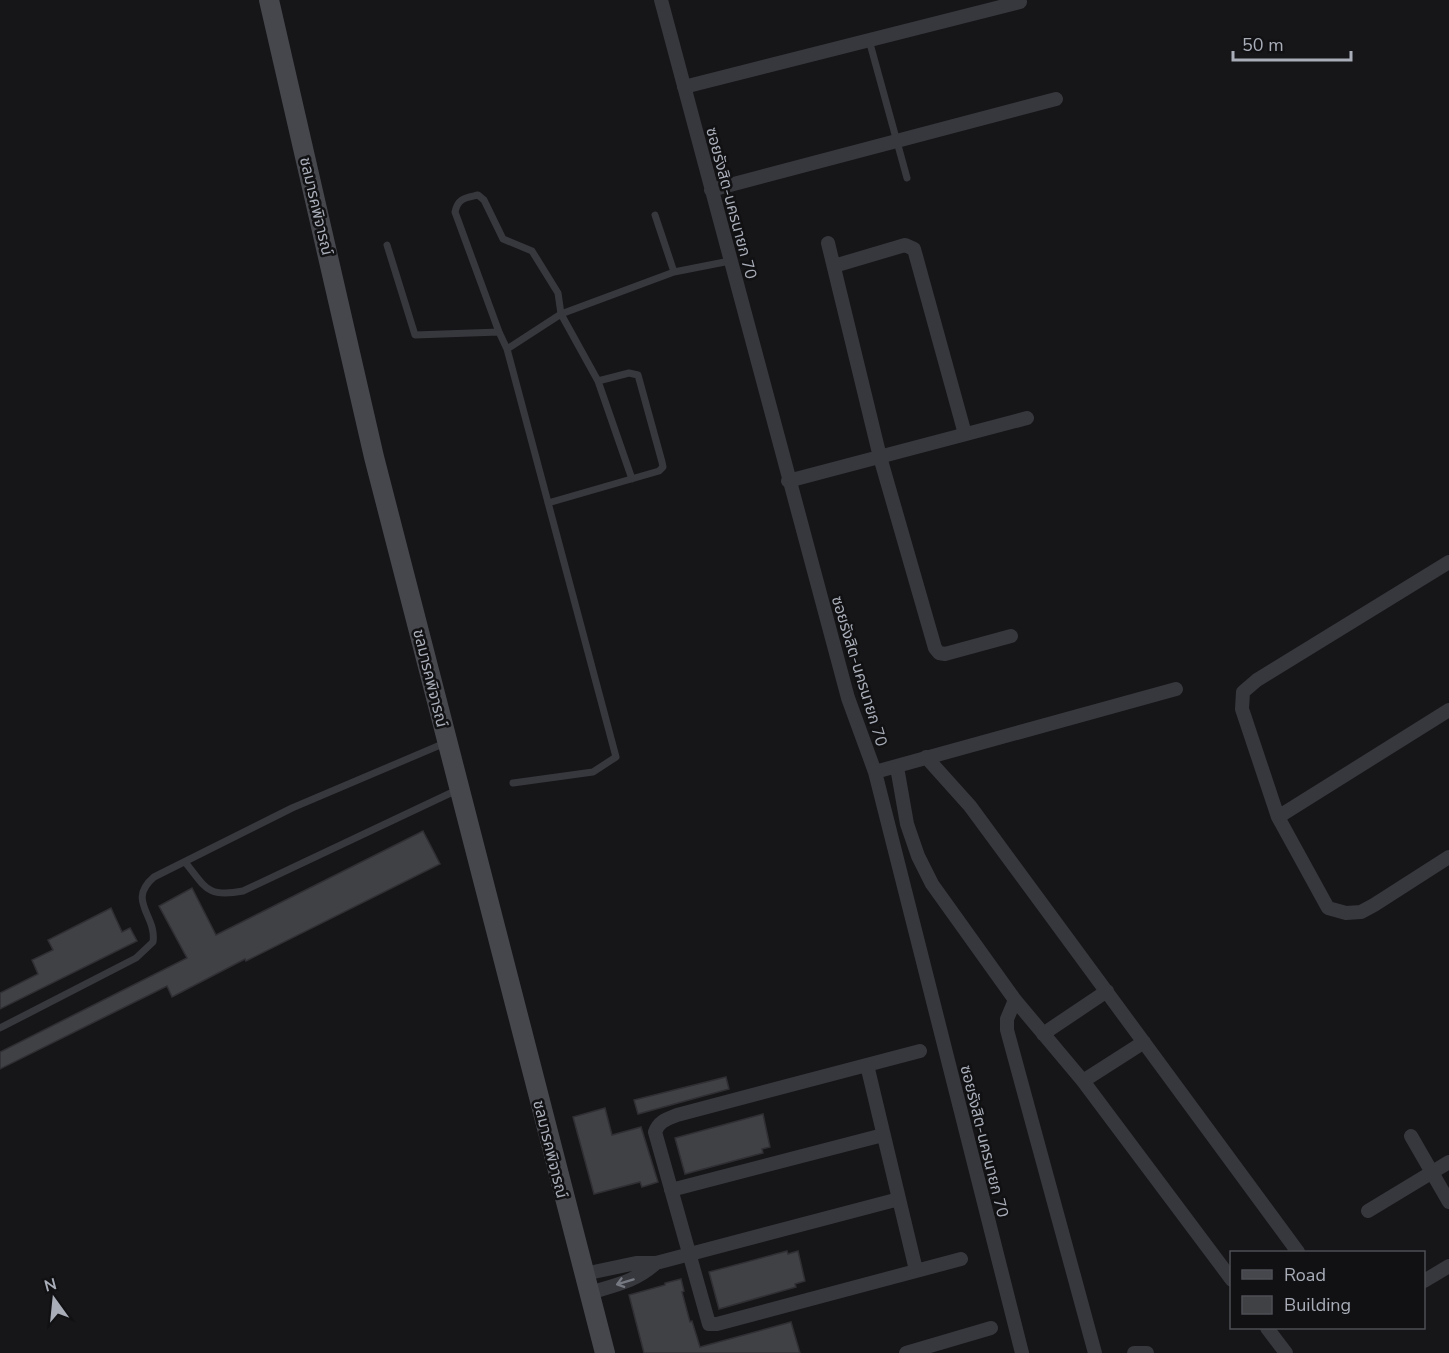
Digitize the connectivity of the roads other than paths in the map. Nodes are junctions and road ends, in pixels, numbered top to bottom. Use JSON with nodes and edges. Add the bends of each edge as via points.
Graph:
{"nodes":[{"id":1,"x":661,"y":0,"type":"edge"},
{"id":2,"x":272,"y":2,"type":"edge"},
{"id":3,"x":1020,"y":2,"type":"dead end"},
{"id":4,"x":870,"y":40,"type":"junction"},
{"id":5,"x":684,"y":87,"type":"junction"},
{"id":6,"x":1056,"y":99,"type":"dead end"},
{"id":7,"x":898,"y":141,"type":"junction"},
{"id":8,"x":907,"y":178,"type":"dead end"},
{"id":9,"x":711,"y":190,"type":"junction"},
{"id":10,"x":655,"y":215,"type":"dead end"},
{"id":11,"x":828,"y":243,"type":"dead end"},
{"id":12,"x":387,"y":245,"type":"dead end"},
{"id":13,"x":730,"y":261,"type":"junction"},
{"id":14,"x":834,"y":266,"type":"junction"},
{"id":15,"x":674,"y":272,"type":"junction"},
{"id":16,"x":561,"y":314,"type":"junction"},
{"id":17,"x":499,"y":332,"type":"junction"},
{"id":18,"x":507,"y":349,"type":"junction"},
{"id":19,"x":598,"y":381,"type":"junction"},
{"id":20,"x":1027,"y":418,"type":"dead end"},
{"id":21,"x":964,"y":434,"type":"junction"},
{"id":22,"x":880,"y":457,"type":"junction"},
{"id":23,"x":632,"y":479,"type":"junction"},
{"id":24,"x":788,"y":481,"type":"junction"},
{"id":25,"x":548,"y":503,"type":"junction"},
{"id":26,"x":1449,"y":562,"type":"edge"},
{"id":27,"x":1011,"y":636,"type":"dead end"},
{"id":28,"x":1176,"y":690,"type":"dead end"},
{"id":29,"x":1449,"y":710,"type":"edge"},
{"id":30,"x":447,"y":742,"type":"junction"},
{"id":31,"x":926,"y":757,"type":"junction"},
{"id":32,"x":897,"y":767,"type":"junction"},
{"id":33,"x":875,"y":772,"type":"junction"},
{"id":34,"x":513,"y":783,"type":"dead end"},
{"id":35,"x":459,"y":789,"type":"junction"},
{"id":36,"x":1278,"y":817,"type":"junction"},
{"id":37,"x":1449,"y":857,"type":"edge"},
{"id":38,"x":185,"y":862,"type":"junction"},
{"id":39,"x":1107,"y":991,"type":"junction"},
{"id":40,"x":1014,"y":1000,"type":"junction"},
{"id":41,"x":0,"y":1028,"type":"edge"},
{"id":42,"x":1042,"y":1034,"type":"junction"},
{"id":43,"x":1144,"y":1042,"type":"junction"},
{"id":44,"x":920,"y":1051,"type":"dead end"},
{"id":45,"x":867,"y":1065,"type":"junction"},
{"id":46,"x":1083,"y":1081,"type":"junction"},
{"id":47,"x":884,"y":1135,"type":"junction"},
{"id":48,"x":1411,"y":1136,"type":"dead end"},
{"id":49,"x":1449,"y":1162,"type":"edge"},
{"id":50,"x":1432,"y":1173,"type":"junction"},
{"id":51,"x":671,"y":1190,"type":"junction"},
{"id":52,"x":899,"y":1199,"type":"junction"},
{"id":53,"x":1449,"y":1202,"type":"edge"},
{"id":54,"x":1368,"y":1210,"type":"dead end"},
{"id":55,"x":1297,"y":1251,"type":"edge"},
{"id":56,"x":689,"y":1255,"type":"junction"},
{"id":57,"x":961,"y":1259,"type":"dead end"},
{"id":58,"x":656,"y":1263,"type":"junction"},
{"id":59,"x":1449,"y":1266,"type":"edge"},
{"id":60,"x":916,"y":1270,"type":"junction"},
{"id":61,"x":1230,"y":1277,"type":"edge"},
{"id":62,"x":1425,"y":1280,"type":"edge"},
{"id":63,"x":587,"y":1283,"type":"junction"},
{"id":64,"x":991,"y":1328,"type":"dead end"},
{"id":65,"x":1268,"y":1329,"type":"edge"},
{"id":66,"x":605,"y":1353,"type":"edge"},
{"id":67,"x":906,"y":1353,"type":"edge"},
{"id":68,"x":1022,"y":1353,"type":"edge"},
{"id":69,"x":1095,"y":1353,"type":"edge"},
{"id":70,"x":1134,"y":1353,"type":"edge"},
{"id":71,"x":1147,"y":1353,"type":"edge"},
{"id":72,"x":1286,"y":1353,"type":"edge"}],
"edges":[{"from":1,"to":5,"type":"street","name":"ซอยรังสิต-นครนายก 70"},
{"from":2,"to":30,"type":"street","name":"ชลมารคพิจารณ์","via":[[374,457]]},
{"from":3,"to":4,"type":"street"},
{"from":4,"to":5,"type":"street"},
{"from":4,"to":7,"type":"lane"},
{"from":5,"to":9,"type":"street","name":"ซอยรังสิต-นครนายก 70"},
{"from":6,"to":7,"type":"street"},
{"from":7,"to":8,"type":"lane"},
{"from":7,"to":9,"type":"street"},
{"from":9,"to":13,"type":"street","name":"ซอยรังสิต-นครนายก 70"},
{"from":10,"to":15,"type":"lane"},
{"from":11,"to":14,"type":"street"},
{"from":12,"to":17,"type":"lane","via":[[415,335]]},
{"from":13,"to":15,"type":"lane"},
{"from":13,"to":24,"type":"street","name":"ซอยรังสิต-นครนายก 70"},
{"from":14,"to":21,"type":"street","via":[[905,245],[914,249]]},
{"from":14,"to":22,"type":"street"},
{"from":15,"to":16,"type":"lane"},
{"from":16,"to":17,"type":"lane","via":[[558,293],[532,251],[503,239],[478,195],[460,200],[455,212]]},
{"from":16,"to":18,"type":"lane"},
{"from":16,"to":19,"type":"lane"},
{"from":17,"to":18,"type":"lane"},
{"from":18,"to":25,"type":"lane"},
{"from":19,"to":23,"type":"lane"},
{"from":19,"to":23,"type":"lane","via":[[630,373],[638,375],[663,467]]},
{"from":20,"to":21,"type":"street"},
{"from":21,"to":22,"type":"street"},
{"from":22,"to":24,"type":"street"},
{"from":22,"to":27,"type":"street","via":[[935,648],[945,654]]},
{"from":23,"to":25,"type":"lane"},
{"from":24,"to":33,"type":"street","name":"ซอยรังสิต-นครนายก 70","via":[[848,698]]},
{"from":25,"to":34,"type":"lane","via":[[616,757],[593,772]]},
{"from":26,"to":36,"type":"street","via":[[1243,692],[1242,709]]},
{"from":28,"to":31,"type":"street"},
{"from":29,"to":36,"type":"street"},
{"from":30,"to":35,"type":"street","name":"ชลมารคพิจารณ์"},
{"from":30,"to":38,"type":"lane","via":[[292,808]]},
{"from":31,"to":32,"type":"street"},
{"from":31,"to":39,"type":"street","via":[[970,806]]},
{"from":32,"to":33,"type":"street"},
{"from":32,"to":40,"type":"street","via":[[907,824],[932,884]]},
{"from":33,"to":68,"type":"street","name":"ซอยรังสิต-นครนายก 70"},
{"from":35,"to":38,"type":"lane","via":[[243,891],[223,894],[206,888]]},
{"from":35,"to":63,"type":"street","name":"ชลมารคพิจารณ์"},
{"from":36,"to":37,"type":"street","via":[[1328,908],[1346,914],[1374,905]]},
{"from":38,"to":41,"type":"lane","via":[[144,885],[143,907],[155,931],[153,942],[136,958]]},
{"from":39,"to":42,"type":"street"},
{"from":39,"to":43,"type":"street"},
{"from":40,"to":42,"type":"street"},
{"from":40,"to":69,"type":"street","via":[[1007,1030]]},
{"from":42,"to":46,"type":"street"},
{"from":43,"to":46,"type":"street"},
{"from":43,"to":55,"type":"street"},
{"from":44,"to":45,"type":"street"},
{"from":45,"to":47,"type":"street"},
{"from":45,"to":51,"type":"street","via":[[663,1120],[655,1132]]},
{"from":46,"to":61,"type":"street"},
{"from":47,"to":51,"type":"street"},
{"from":47,"to":52,"type":"street"},
{"from":48,"to":50,"type":"street"},
{"from":49,"to":50,"type":"street"},
{"from":50,"to":53,"type":"street"},
{"from":50,"to":54,"type":"street"},
{"from":51,"to":56,"type":"street"},
{"from":52,"to":56,"type":"street"},
{"from":52,"to":60,"type":"street"},
{"from":56,"to":58,"type":"street"},
{"from":56,"to":60,"type":"street","via":[[709,1324]]},
{"from":57,"to":60,"type":"street"},
{"from":58,"to":63,"type":"street","via":[[636,1263]]},
{"from":58,"to":63,"type":"street","one_way":true,"via":[[631,1280]]},
{"from":59,"to":62,"type":"street"},
{"from":63,"to":66,"type":"street","name":"ชลมารคพิจารณ์"},
{"from":64,"to":67,"type":"street"},
{"from":65,"to":72,"type":"street"},
{"from":70,"to":71,"type":"street"}]}
